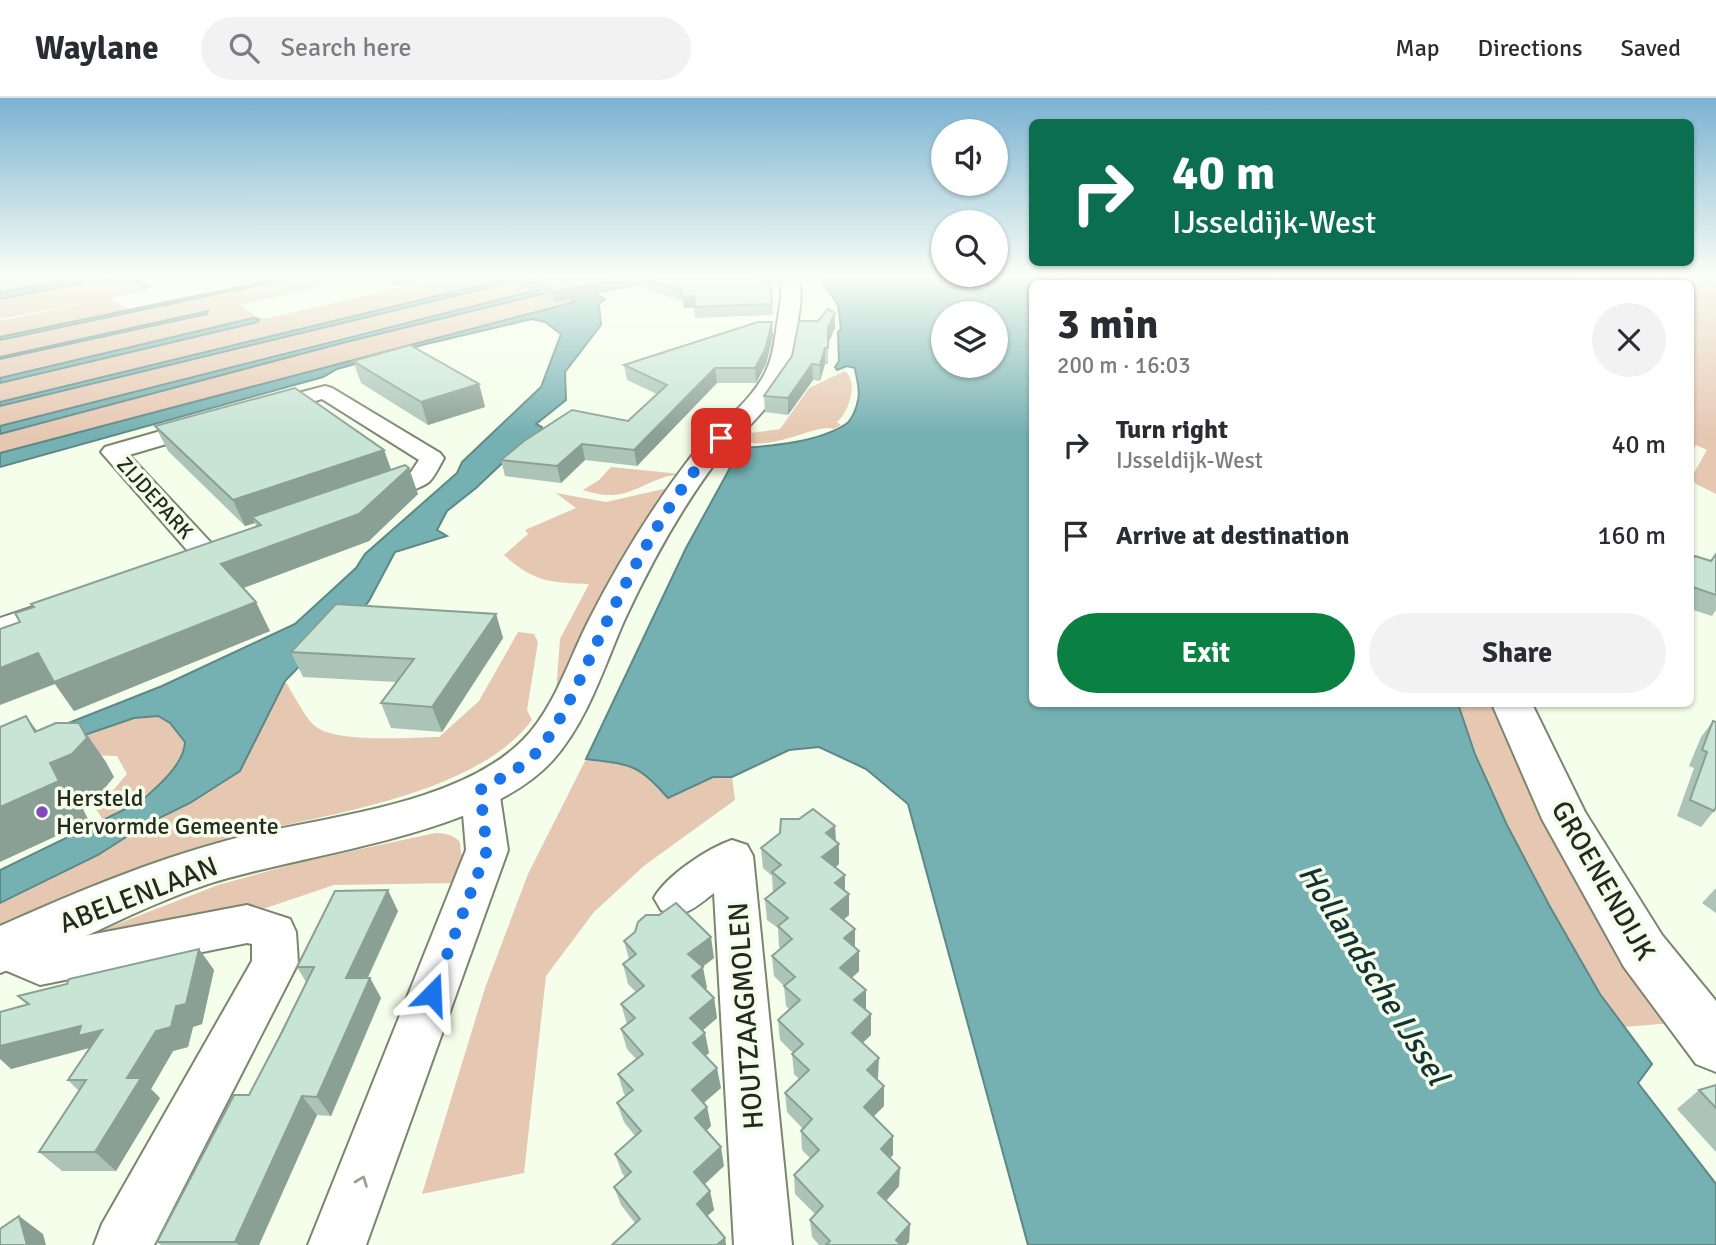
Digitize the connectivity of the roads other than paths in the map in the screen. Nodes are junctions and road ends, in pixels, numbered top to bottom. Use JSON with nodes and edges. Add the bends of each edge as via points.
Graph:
{"nodes":[{"id":1,"x":787,"y":329,"type":"edge"},
{"id":2,"x":343,"y":504,"type":"edge"},
{"id":3,"x":204,"y":552,"type":"edge"},
{"id":4,"x":89,"y":596,"type":"edge"},
{"id":5,"x":0,"y":628,"type":"edge"},
{"id":6,"x":1513,"y":707,"type":"edge"},
{"id":7,"x":480,"y":790,"type":"junction"},
{"id":8,"x":676,"y":898,"type":"dead end"},
{"id":9,"x":2,"y":949,"type":"edge"},
{"id":10,"x":1716,"y":1045,"type":"edge"},
{"id":11,"x":123,"y":1245,"type":"edge"},
{"id":12,"x":338,"y":1245,"type":"edge"},
{"id":13,"x":763,"y":1245,"type":"edge"}],
"edges":[{"from":1,"to":7,"type":"street","name":"ABELENLAAN","via":[[776,374],[670,505],[537,752]]},
{"from":2,"to":3,"type":"street","name":"ZIJDEPARK","via":[[419,477],[432,458],[325,392],[113,452]]},
{"from":4,"to":5,"type":"street"},
{"from":6,"to":10,"type":"street","name":"GROENENDIJK","via":[[1565,819],[1643,951]]},
{"from":7,"to":9,"type":"street","name":"ABELENLAAN","via":[[391,819],[225,860],[101,904]]},
{"from":12,"to":7,"type":"street","one_way":true,"via":[[487,850]]},
{"from":8,"to":13,"type":"street","name":"HOUTZAAGMOLEN","via":[[732,856]]},
{"from":9,"to":11,"type":"street","via":[[40,965],[247,924],[274,932],[275,964]]}]}
